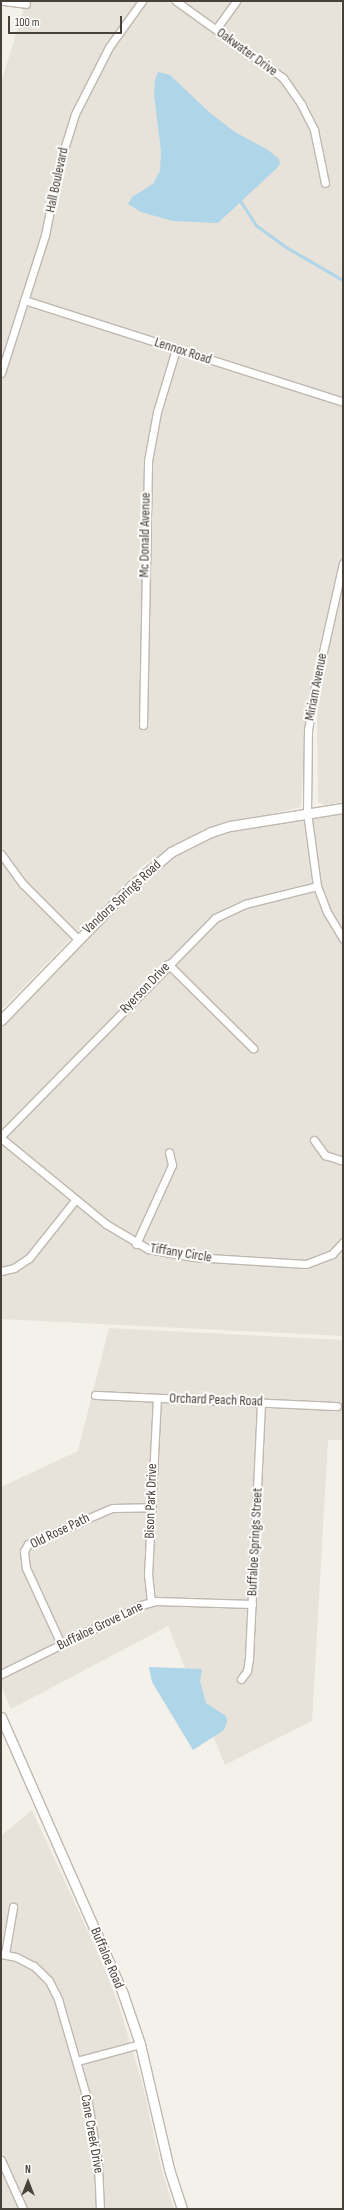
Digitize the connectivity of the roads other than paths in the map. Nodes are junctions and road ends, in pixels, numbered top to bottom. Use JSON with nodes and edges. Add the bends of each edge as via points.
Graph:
{"nodes":[{"id":1,"x":3,"y":1,"type":"edge"},
{"id":2,"x":142,"y":1,"type":"edge"},
{"id":3,"x":176,"y":1,"type":"edge"},
{"id":4,"x":236,"y":1,"type":"edge"},
{"id":5,"x":26,"y":4,"type":"dead end"},
{"id":6,"x":216,"y":29,"type":"junction"},
{"id":7,"x":325,"y":183,"type":"dead end"},
{"id":8,"x":24,"y":300,"type":"junction"},
{"id":9,"x":176,"y":349,"type":"junction"},
{"id":10,"x":1,"y":373,"type":"edge"},
{"id":11,"x":343,"y":402,"type":"edge"},
{"id":12,"x":343,"y":563,"type":"edge"},
{"id":13,"x":143,"y":725,"type":"dead end"},
{"id":14,"x":343,"y":808,"type":"edge"},
{"id":15,"x":307,"y":812,"type":"junction"},
{"id":16,"x":1,"y":854,"type":"edge"},
{"id":17,"x":317,"y":886,"type":"junction"},
{"id":18,"x":78,"y":939,"type":"junction"},
{"id":19,"x":343,"y":939,"type":"edge"},
{"id":20,"x":168,"y":964,"type":"junction"},
{"id":21,"x":1,"y":1020,"type":"edge"},
{"id":22,"x":253,"y":1048,"type":"dead end"},
{"id":23,"x":1,"y":1137,"type":"edge"},
{"id":24,"x":314,"y":1140,"type":"dead end"},
{"id":25,"x":169,"y":1152,"type":"dead end"},
{"id":26,"x":343,"y":1161,"type":"edge"},
{"id":27,"x":76,"y":1200,"type":"junction"},
{"id":28,"x":343,"y":1242,"type":"edge"},
{"id":29,"x":136,"y":1244,"type":"junction"},
{"id":30,"x":1,"y":1271,"type":"edge"},
{"id":31,"x":94,"y":1395,"type":"dead end"},
{"id":32,"x":157,"y":1399,"type":"junction"},
{"id":33,"x":261,"y":1402,"type":"junction"},
{"id":34,"x":336,"y":1406,"type":"dead end"},
{"id":35,"x":151,"y":1507,"type":"junction"},
{"id":36,"x":151,"y":1602,"type":"junction"},
{"id":37,"x":252,"y":1604,"type":"junction"},
{"id":38,"x":61,"y":1644,"type":"junction"},
{"id":39,"x":1,"y":1674,"type":"edge"},
{"id":40,"x":241,"y":1679,"type":"dead end"},
{"id":41,"x":1,"y":1717,"type":"edge"},
{"id":42,"x":13,"y":1907,"type":"dead end"},
{"id":43,"x":3,"y":1954,"type":"edge"},
{"id":44,"x":140,"y":2044,"type":"junction"},
{"id":45,"x":77,"y":2061,"type":"junction"},
{"id":46,"x":1,"y":2160,"type":"edge"},
{"id":47,"x":23,"y":2209,"type":"edge"},
{"id":48,"x":100,"y":2209,"type":"edge"},
{"id":49,"x":182,"y":2209,"type":"edge"}],
"edges":[{"from":1,"to":5,"type":"street"},
{"from":2,"to":8,"type":"street","name":"Hall Boulevard","via":[[109,47],[75,114],[60,162],[45,235]]},
{"from":3,"to":6,"type":"street","name":"Oakwater Drive"},
{"from":4,"to":6,"type":"street"},
{"from":6,"to":7,"type":"street","name":"Oakwater Drive","via":[[270,67],[293,92],[314,130]]},
{"from":8,"to":9,"type":"street","name":"Lennox Road"},
{"from":8,"to":10,"type":"street","name":"Hall Boulevard"},
{"from":9,"to":11,"type":"street","name":"Lennox Road"},
{"from":9,"to":13,"type":"street","name":"Mc Donald Avenue","via":[[157,412],[148,461]]},
{"from":12,"to":15,"type":"street","name":"Miriam Avenue","via":[[314,687],[308,730]]},
{"from":14,"to":15,"type":"street","name":"Vandora Springs Road"},
{"from":15,"to":17,"type":"street"},
{"from":15,"to":18,"type":"street","name":"Vandora Springs Road","via":[[230,826],[210,832],[172,852],[147,871]]},
{"from":16,"to":18,"type":"street","via":[[24,884]]},
{"from":17,"to":19,"type":"street","via":[[327,912]]},
{"from":17,"to":20,"type":"street","name":"Ryerson Drive","via":[[227,911],[216,918]]},
{"from":18,"to":21,"type":"street","name":"Vandora Springs Road"},
{"from":20,"to":22,"type":"street"},
{"from":20,"to":23,"type":"street","name":"Ryerson Drive"},
{"from":23,"to":27,"type":"street","name":"Tiffany Circle"},
{"from":24,"to":26,"type":"street","via":[[325,1154]]},
{"from":25,"to":29,"type":"street","via":[[172,1165]]},
{"from":27,"to":29,"type":"street","name":"Tiffany Circle"},
{"from":27,"to":30,"type":"street","via":[[29,1258],[14,1268]]},
{"from":28,"to":29,"type":"street","name":"Tiffany Circle","via":[[332,1254],[306,1264],[193,1257],[163,1253]]},
{"from":31,"to":32,"type":"street","name":"Orchard Peach Road"},
{"from":32,"to":33,"type":"street","name":"Orchard Peach Road"},
{"from":32,"to":35,"type":"street","name":"Bison Park Drive"},
{"from":33,"to":34,"type":"street","name":"Orchard Peach Road"},
{"from":33,"to":37,"type":"street","name":"Buffaloe Springs Street"},
{"from":35,"to":36,"type":"street","name":"Bison Park Drive","via":[[148,1575]]},
{"from":35,"to":38,"type":"street","name":"Old Rose Path","via":[[112,1508],[28,1544],[24,1551],[26,1568]]},
{"from":36,"to":37,"type":"street","name":"Buffaloe Grove Lane"},
{"from":36,"to":38,"type":"street","name":"Buffaloe Grove Lane"},
{"from":37,"to":40,"type":"street","name":"Buffaloe Springs Street","via":[[249,1658],[247,1671]]},
{"from":38,"to":39,"type":"street","name":"Buffaloe Grove Lane"},
{"from":41,"to":44,"type":"street","name":"Buffaloe Road","via":[[122,1994]]},
{"from":42,"to":43,"type":"street"},
{"from":43,"to":45,"type":"street","name":"Cane Creek Drive","via":[[34,1966],[51,1985],[58,1999]]},
{"from":44,"to":45,"type":"street"},
{"from":44,"to":49,"type":"street","name":"Buffaloe Road","via":[[169,2169]]},
{"from":45,"to":48,"type":"street","name":"Cane Creek Drive","via":[[94,2134],[101,2192]]},
{"from":46,"to":47,"type":"street"}]}
